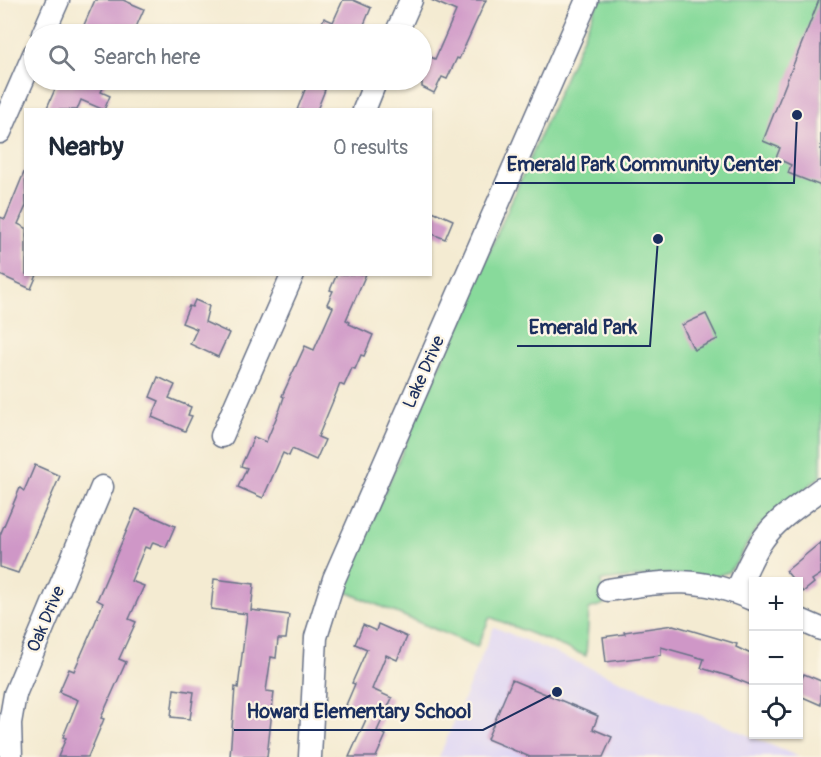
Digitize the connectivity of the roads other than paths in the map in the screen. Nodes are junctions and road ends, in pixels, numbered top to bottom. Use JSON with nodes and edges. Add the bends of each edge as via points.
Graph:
{"nodes":[{"id":1,"x":58,"y":0,"type":"edge"},
{"id":2,"x":411,"y":0,"type":"edge"},
{"id":3,"x":587,"y":0,"type":"edge"},
{"id":4,"x":47,"y":24,"type":"edge"},
{"id":5,"x":400,"y":24,"type":"edge"},
{"id":6,"x":24,"y":77,"type":"edge"},
{"id":7,"x":372,"y":90,"type":"edge"},
{"id":8,"x":365,"y":108,"type":"edge"},
{"id":9,"x":0,"y":132,"type":"edge"},
{"id":10,"x":292,"y":276,"type":"edge"},
{"id":11,"x":222,"y":436,"type":"dead end"},
{"id":12,"x":102,"y":487,"type":"dead end"},
{"id":13,"x":821,"y":489,"type":"edge"},
{"id":14,"x":608,"y":590,"type":"dead end"},
{"id":15,"x":745,"y":596,"type":"edge"},
{"id":16,"x":803,"y":621,"type":"edge"},
{"id":17,"x":821,"y":629,"type":"edge"},
{"id":18,"x":11,"y":757,"type":"edge"},
{"id":19,"x":310,"y":757,"type":"edge"}],
"edges":[{"from":1,"to":4,"type":"street"},
{"from":2,"to":5,"type":"street"},
{"from":3,"to":19,"type":"street","name":"Lake Drive","via":[[334,579],[316,637]]},
{"from":6,"to":9,"type":"street"},
{"from":7,"to":8,"type":"street"},
{"from":10,"to":11,"type":"street"},
{"from":12,"to":18,"type":"street","name":"Oak Drive","via":[[15,694],[10,723]]},
{"from":13,"to":15,"type":"street","via":[[774,526],[755,550]]},
{"from":14,"to":15,"type":"street","via":[[677,581],[720,586]]},
{"from":16,"to":17,"type":"street"}]}
